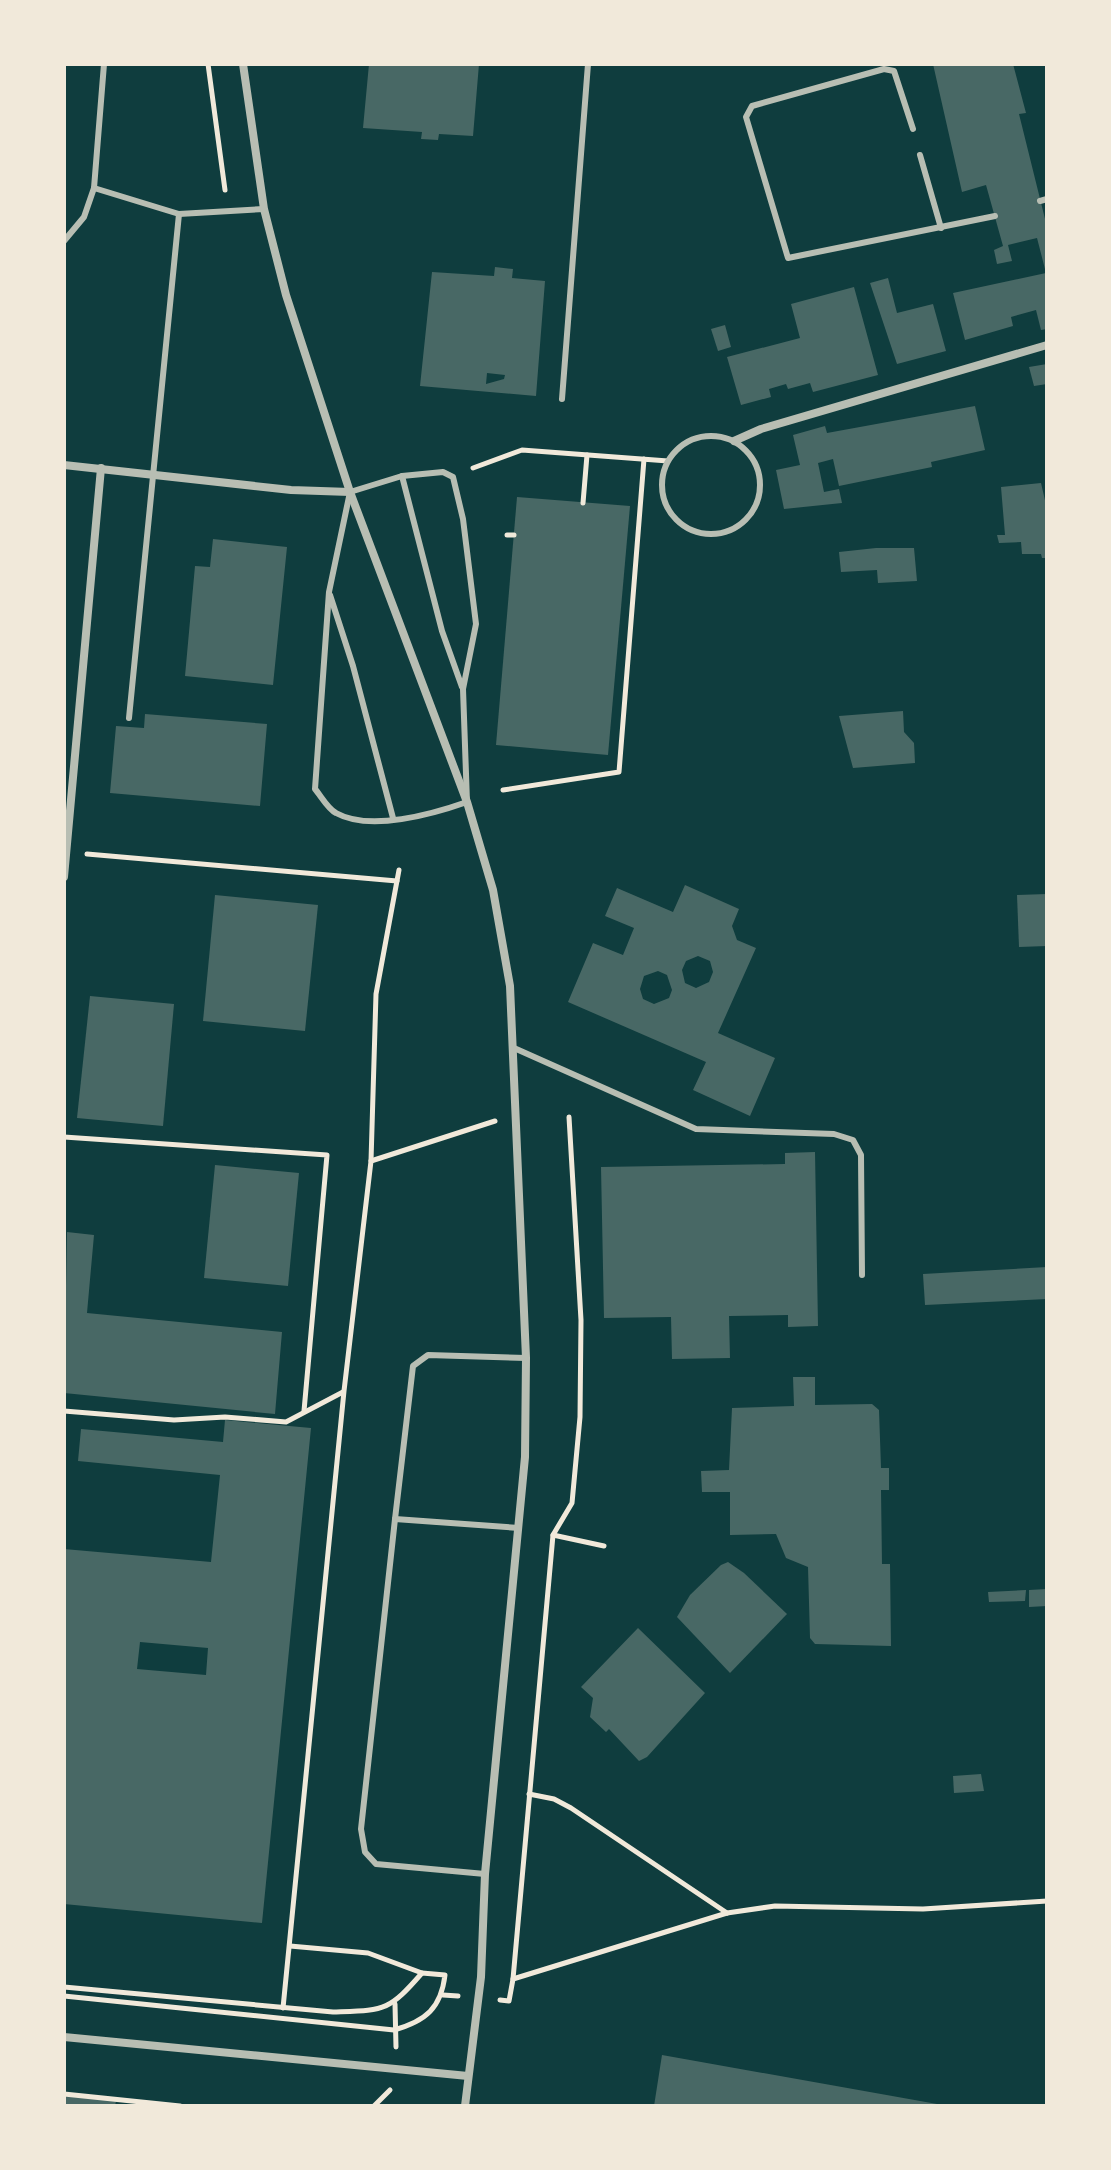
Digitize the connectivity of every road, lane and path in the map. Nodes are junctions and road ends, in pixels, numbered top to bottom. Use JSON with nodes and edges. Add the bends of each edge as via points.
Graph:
{"nodes":[{"id":1,"x":104,"y":64,"type":"edge"},
{"id":2,"x":208,"y":64,"type":"edge"},
{"id":3,"x":243,"y":64,"type":"edge"},
{"id":4,"x":588,"y":64,"type":"edge"},
{"id":5,"x":913,"y":129,"type":"dead end"},
{"id":6,"x":920,"y":155,"type":"dead end"},
{"id":7,"x":94,"y":188,"type":"junction"},
{"id":8,"x":264,"y":209,"type":"junction"},
{"id":9,"x":228,"y":211,"type":"junction"},
{"id":10,"x":179,"y":214,"type":"junction"},
{"id":11,"x":995,"y":216,"type":"dead end"},
{"id":12,"x":941,"y":228,"type":"junction"},
{"id":13,"x":64,"y":241,"type":"edge"},
{"id":14,"x":1047,"y":345,"type":"edge"},
{"id":15,"x":562,"y":399,"type":"dead end"},
{"id":16,"x":734,"y":441,"type":"junction"},
{"id":17,"x":587,"y":455,"type":"junction"},
{"id":18,"x":644,"y":459,"type":"junction"},
{"id":19,"x":668,"y":461,"type":"junction"},
{"id":20,"x":64,"y":465,"type":"edge"},
{"id":21,"x":101,"y":468,"type":"junction"},
{"id":22,"x":152,"y":473,"type":"junction"},
{"id":23,"x":402,"y":476,"type":"junction"},
{"id":24,"x":453,"y":477,"type":"junction"},
{"id":25,"x":350,"y":492,"type":"junction"},
{"id":26,"x":583,"y":503,"type":"dead end"},
{"id":27,"x":329,"y":592,"type":"junction"},
{"id":28,"x":463,"y":689,"type":"junction"},
{"id":29,"x":129,"y":718,"type":"dead end"},
{"id":30,"x":503,"y":790,"type":"dead end"},
{"id":31,"x":467,"y":802,"type":"junction"},
{"id":32,"x":393,"y":818,"type":"junction"},
{"id":33,"x":66,"y":852,"type":"junction"},
{"id":34,"x":399,"y":870,"type":"dead end"},
{"id":35,"x":64,"y":877,"type":"edge"},
{"id":36,"x":397,"y":881,"type":"junction"},
{"id":37,"x":514,"y":1048,"type":"junction"},
{"id":38,"x":569,"y":1117,"type":"dead end"},
{"id":39,"x":495,"y":1121,"type":"dead end"},
{"id":40,"x":64,"y":1137,"type":"edge"},
{"id":41,"x":371,"y":1161,"type":"junction"},
{"id":42,"x":862,"y":1275,"type":"dead end"},
{"id":43,"x":526,"y":1358,"type":"junction"},
{"id":44,"x":344,"y":1391,"type":"junction"},
{"id":45,"x":64,"y":1411,"type":"edge"},
{"id":46,"x":304,"y":1411,"type":"junction"},
{"id":47,"x":395,"y":1519,"type":"junction"},
{"id":48,"x":519,"y":1528,"type":"junction"},
{"id":49,"x":553,"y":1535,"type":"junction"},
{"id":50,"x":604,"y":1546,"type":"dead end"},
{"id":51,"x":529,"y":1794,"type":"junction"},
{"id":52,"x":485,"y":1874,"type":"junction"},
{"id":53,"x":1047,"y":1901,"type":"edge"},
{"id":54,"x":727,"y":1913,"type":"junction"},
{"id":55,"x":290,"y":1946,"type":"junction"},
{"id":56,"x":422,"y":1973,"type":"junction"},
{"id":57,"x":513,"y":1979,"type":"junction"},
{"id":58,"x":64,"y":1987,"type":"edge"},
{"id":59,"x":64,"y":1996,"type":"edge"},
{"id":60,"x":509,"y":2001,"type":"dead end"},
{"id":61,"x":395,"y":2004,"type":"junction"},
{"id":62,"x":283,"y":2008,"type":"junction"},
{"id":63,"x":394,"y":2030,"type":"junction"},
{"id":64,"x":64,"y":2037,"type":"edge"},
{"id":65,"x":396,"y":2047,"type":"dead end"},
{"id":66,"x":468,"y":2076,"type":"junction"},
{"id":67,"x":391,"y":2089,"type":"dead end"},
{"id":68,"x":64,"y":2094,"type":"edge"},
{"id":69,"x":180,"y":2106,"type":"edge"},
{"id":70,"x":374,"y":2106,"type":"edge"},
{"id":71,"x":465,"y":2106,"type":"edge"}],
"edges":[{"from":1,"to":7,"type":"lane"},
{"from":2,"to":9,"type":"path"},
{"from":3,"to":8,"type":"street"},
{"from":4,"to":15,"type":"lane"},
{"from":5,"to":12,"type":"lane","via":[[900,80],[894,71],[884,69],[752,106],[746,117],[788,258]]},
{"from":6,"to":12,"type":"lane"},
{"from":7,"to":10,"type":"lane"},
{"from":7,"to":13,"type":"lane","via":[[84,217]]},
{"from":8,"to":9,"type":"lane"},
{"from":8,"to":25,"type":"street"},
{"from":9,"to":10,"type":"lane"},
{"from":10,"to":22,"type":"lane"},
{"from":11,"to":12,"type":"lane"},
{"from":14,"to":16,"type":"street"},
{"from":16,"to":19,"type":"lane","via":[[705,436],[677,449]]},
{"from":16,"to":19,"type":"lane","via":[[757,466],[760,498],[740,526],[725,533],[692,531],[667,509],[662,476]]},
{"from":17,"to":18,"type":"path"},
{"from":17,"to":24,"type":"path","via":[[512,452]]},
{"from":17,"to":26,"type":"path"},
{"from":18,"to":19,"type":"path"},
{"from":18,"to":30,"type":"path","via":[[619,772]]},
{"from":20,"to":21,"type":"street"},
{"from":21,"to":22,"type":"street"},
{"from":21,"to":33,"type":"street"},
{"from":22,"to":25,"type":"street"},
{"from":22,"to":29,"type":"lane"},
{"from":23,"to":24,"type":"lane","via":[[443,472]]},
{"from":23,"to":25,"type":"lane"},
{"from":23,"to":28,"type":"lane","via":[[442,631]]},
{"from":24,"to":28,"type":"lane","via":[[476,624]]},
{"from":25,"to":27,"type":"lane"},
{"from":25,"to":31,"type":"street"},
{"from":27,"to":32,"type":"lane"},
{"from":27,"to":32,"type":"lane","via":[[315,789],[334,813],[364,821]]},
{"from":28,"to":31,"type":"lane"},
{"from":31,"to":32,"type":"lane","via":[[424,817]]},
{"from":31,"to":37,"type":"street","via":[[502,932]]},
{"from":33,"to":35,"type":"street"},
{"from":33,"to":36,"type":"path"},
{"from":34,"to":36,"type":"path"},
{"from":36,"to":41,"type":"path","via":[[376,994]]},
{"from":37,"to":42,"type":"lane","via":[[696,1129],[834,1134],[853,1140],[861,1155]]},
{"from":37,"to":43,"type":"street"},
{"from":38,"to":49,"type":"path","via":[[581,1320],[580,1417],[572,1503]]},
{"from":39,"to":41,"type":"path"},
{"from":40,"to":46,"type":"path","via":[[327,1155]]},
{"from":41,"to":44,"type":"path"},
{"from":43,"to":47,"type":"lane","via":[[428,1355],[413,1366]]},
{"from":43,"to":48,"type":"street"},
{"from":44,"to":46,"type":"path"},
{"from":44,"to":55,"type":"path"},
{"from":45,"to":46,"type":"path","via":[[286,1422]]},
{"from":47,"to":48,"type":"lane"},
{"from":47,"to":52,"type":"lane","via":[[362,1817],[365,1852],[376,1864]]},
{"from":48,"to":52,"type":"street"},
{"from":49,"to":50,"type":"path"},
{"from":49,"to":51,"type":"path"},
{"from":51,"to":54,"type":"path","via":[[571,1808]]},
{"from":51,"to":57,"type":"path"},
{"from":52,"to":66,"type":"street","via":[[481,1977]]},
{"from":53,"to":54,"type":"path","via":[[923,1909],[775,1906]]},
{"from":54,"to":57,"type":"path"},
{"from":55,"to":56,"type":"path","via":[[368,1953]]},
{"from":55,"to":62,"type":"path"},
{"from":56,"to":61,"type":"path"},
{"from":56,"to":63,"type":"path","via":[[445,1975],[443,1995],[428,2017]]},
{"from":57,"to":60,"type":"path"},
{"from":58,"to":62,"type":"path"},
{"from":59,"to":63,"type":"path"},
{"from":61,"to":62,"type":"path","via":[[367,2011]]},
{"from":61,"to":63,"type":"path"},
{"from":63,"to":65,"type":"path"},
{"from":64,"to":66,"type":"street"},
{"from":66,"to":71,"type":"street"},
{"from":67,"to":70,"type":"path"},
{"from":68,"to":69,"type":"path"}]}
